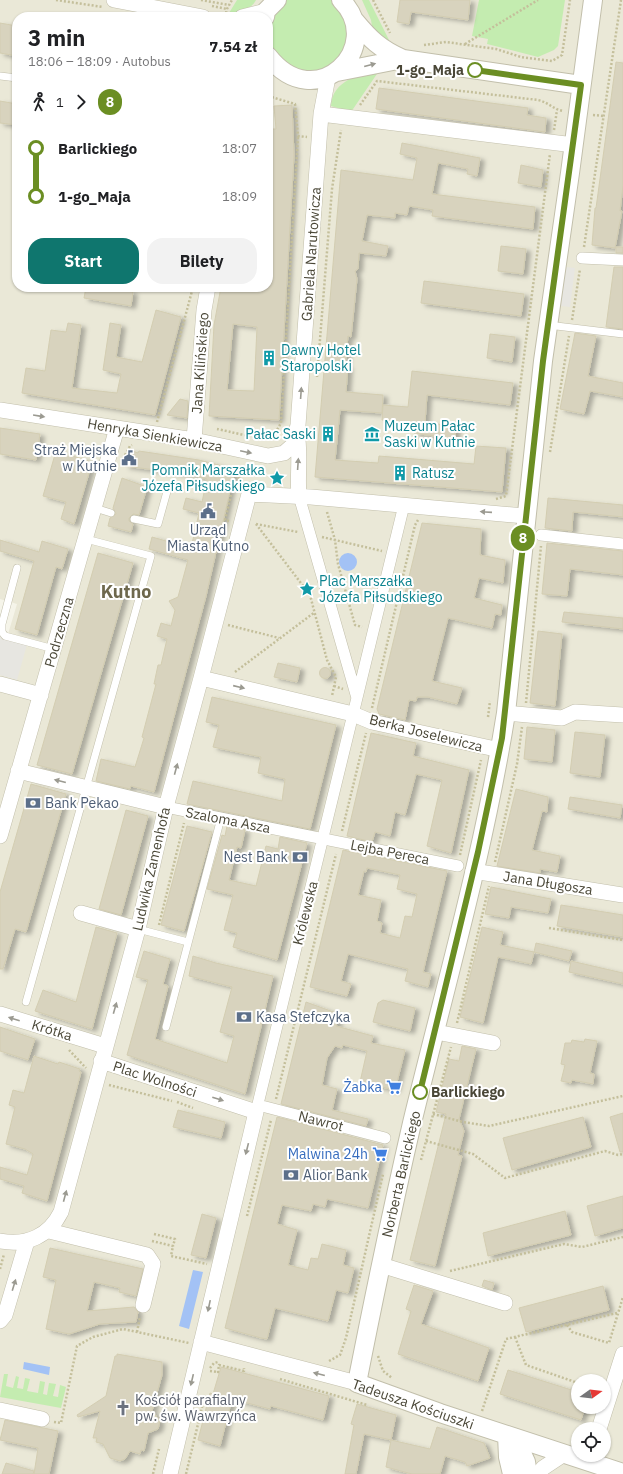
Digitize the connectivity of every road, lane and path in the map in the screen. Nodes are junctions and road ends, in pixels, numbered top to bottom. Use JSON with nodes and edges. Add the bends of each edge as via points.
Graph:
{"nodes":[{"id":1,"x":114,"y":0,"type":"edge"},
{"id":2,"x":201,"y":0,"type":"edge"},
{"id":3,"x":232,"y":0,"type":"edge"},
{"id":4,"x":373,"y":0,"type":"edge"},
{"id":5,"x":538,"y":0,"type":"edge"},
{"id":6,"x":570,"y":0,"type":"edge"},
{"id":7,"x":593,"y":0,"type":"edge"},
{"id":8,"x":621,"y":0,"type":"edge"},
{"id":9,"x":229,"y":5,"type":"junction"},
{"id":10,"x":270,"y":6,"type":"edge"},
{"id":11,"x":347,"y":7,"type":"edge"},
{"id":12,"x":177,"y":12,"type":"edge"},
{"id":13,"x":227,"y":12,"type":"edge"},
{"id":14,"x":255,"y":12,"type":"edge"},
{"id":15,"x":391,"y":35,"type":"dead end"},
{"id":16,"x":464,"y":44,"type":"junction"},
{"id":17,"x":418,"y":45,"type":"dead end"},
{"id":18,"x":403,"y":59,"type":"junction"},
{"id":19,"x":273,"y":62,"type":"edge"},
{"id":20,"x":333,"y":74,"type":"junction"},
{"id":21,"x":0,"y":76,"type":"edge"},
{"id":22,"x":12,"y":77,"type":"edge"},
{"id":23,"x":581,"y":85,"type":"junction"},
{"id":24,"x":273,"y":97,"type":"edge"},
{"id":25,"x":321,"y":114,"type":"junction"},
{"id":26,"x":604,"y":116,"type":"dead end"},
{"id":27,"x":351,"y":118,"type":"junction"},
{"id":28,"x":298,"y":136,"type":"junction"},
{"id":29,"x":319,"y":138,"type":"junction"},
{"id":30,"x":340,"y":139,"type":"junction"},
{"id":31,"x":552,"y":143,"type":"junction"},
{"id":32,"x":574,"y":145,"type":"junction"},
{"id":33,"x":582,"y":258,"type":"dead end"},
{"id":34,"x":623,"y":260,"type":"edge"},
{"id":35,"x":192,"y":292,"type":"edge"},
{"id":36,"x":207,"y":292,"type":"edge"},
{"id":37,"x":547,"y":325,"type":"junction"},
{"id":38,"x":623,"y":334,"type":"edge"},
{"id":39,"x":316,"y":381,"type":"dead end"},
{"id":40,"x":0,"y":410,"type":"edge"},
{"id":41,"x":156,"y":423,"type":"dead end"},
{"id":42,"x":117,"y":428,"type":"junction"},
{"id":43,"x":297,"y":432,"type":"junction"},
{"id":44,"x":248,"y":435,"type":"dead end"},
{"id":45,"x":194,"y":440,"type":"junction"},
{"id":46,"x":168,"y":488,"type":"dead end"},
{"id":47,"x":231,"y":495,"type":"dead end"},
{"id":48,"x":299,"y":496,"type":"junction"},
{"id":49,"x":323,"y":498,"type":"junction"},
{"id":50,"x":488,"y":498,"type":"dead end"},
{"id":51,"x":404,"y":505,"type":"junction"},
{"id":52,"x":94,"y":508,"type":"junction"},
{"id":53,"x":111,"y":513,"type":"dead end"},
{"id":54,"x":525,"y":516,"type":"junction"},
{"id":55,"x":134,"y":519,"type":"dead end"},
{"id":56,"x":423,"y":519,"type":"dead end"},
{"id":57,"x":236,"y":520,"type":"junction"},
{"id":58,"x":541,"y":535,"type":"dead end"},
{"id":59,"x":86,"y":539,"type":"junction"},
{"id":60,"x":623,"y":544,"type":"edge"},
{"id":61,"x":393,"y":554,"type":"junction"},
{"id":62,"x":407,"y":557,"type":"junction"},
{"id":63,"x":17,"y":568,"type":"dead end"},
{"id":64,"x":315,"y":612,"type":"junction"},
{"id":65,"x":227,"y":625,"type":"dead end"},
{"id":66,"x":280,"y":638,"type":"junction"},
{"id":67,"x":54,"y":649,"type":"junction"},
{"id":68,"x":232,"y":674,"type":"dead end"},
{"id":69,"x":201,"y":678,"type":"junction"},
{"id":70,"x":0,"y":684,"type":"edge"},
{"id":71,"x":41,"y":695,"type":"junction"},
{"id":72,"x":357,"y":698,"type":"junction"},
{"id":73,"x":329,"y":708,"type":"junction"},
{"id":74,"x":506,"y":713,"type":"junction"},
{"id":75,"x":354,"y":714,"type":"junction"},
{"id":76,"x":623,"y":715,"type":"edge"},
{"id":77,"x":372,"y":722,"type":"junction"},
{"id":78,"x":500,"y":750,"type":"junction"},
{"id":79,"x":18,"y":771,"type":"junction"},
{"id":80,"x":85,"y":788,"type":"junction"},
{"id":81,"x":166,"y":807,"type":"junction"},
{"id":82,"x":183,"y":810,"type":"junction"},
{"id":83,"x":220,"y":818,"type":"junction"},
{"id":84,"x":0,"y":836,"type":"edge"},
{"id":85,"x":322,"y":839,"type":"junction"},
{"id":86,"x":339,"y":842,"type":"junction"},
{"id":87,"x":466,"y":868,"type":"junction"},
{"id":88,"x":623,"y":895,"type":"edge"},
{"id":89,"x":81,"y":913,"type":"dead end"},
{"id":90,"x":549,"y":928,"type":"dead end"},
{"id":91,"x":138,"y":929,"type":"junction"},
{"id":92,"x":156,"y":934,"type":"junction"},
{"id":93,"x":623,"y":940,"type":"edge"},
{"id":94,"x":188,"y":942,"type":"junction"},
{"id":95,"x":26,"y":1002,"type":"dead end"},
{"id":96,"x":0,"y":1014,"type":"edge"},
{"id":97,"x":166,"y":1027,"type":"dead end"},
{"id":98,"x":436,"y":1032,"type":"junction"},
{"id":99,"x":493,"y":1043,"type":"dead end"},
{"id":100,"x":105,"y":1046,"type":"junction"},
{"id":101,"x":101,"y":1061,"type":"junction"},
{"id":102,"x":623,"y":1096,"type":"edge"},
{"id":103,"x":257,"y":1108,"type":"junction"},
{"id":104,"x":274,"y":1109,"type":"junction"},
{"id":105,"x":433,"y":1114,"type":"dead end"},
{"id":106,"x":385,"y":1138,"type":"dead end"},
{"id":107,"x":426,"y":1141,"type":"dead end"},
{"id":108,"x":623,"y":1154,"type":"edge"},
{"id":109,"x":384,"y":1171,"type":"dead end"},
{"id":110,"x":245,"y":1224,"type":"dead end"},
{"id":111,"x":49,"y":1231,"type":"junction"},
{"id":112,"x":154,"y":1234,"type":"dead end"},
{"id":113,"x":623,"y":1237,"type":"edge"},
{"id":114,"x":145,"y":1240,"type":"dead end"},
{"id":115,"x":0,"y":1241,"type":"edge"},
{"id":116,"x":27,"y":1241,"type":"junction"},
{"id":117,"x":173,"y":1246,"type":"junction"},
{"id":118,"x":207,"y":1264,"type":"dead end"},
{"id":119,"x":381,"y":1265,"type":"junction"},
{"id":120,"x":450,"y":1271,"type":"dead end"},
{"id":121,"x":623,"y":1297,"type":"edge"},
{"id":122,"x":505,"y":1303,"type":"dead end"},
{"id":123,"x":143,"y":1305,"type":"dead end"},
{"id":124,"x":617,"y":1313,"type":"junction"},
{"id":125,"x":0,"y":1321,"type":"edge"},
{"id":126,"x":567,"y":1325,"type":"junction"},
{"id":127,"x":515,"y":1337,"type":"junction"},
{"id":128,"x":195,"y":1343,"type":"junction"},
{"id":129,"x":378,"y":1352,"type":"dead end"},
{"id":130,"x":623,"y":1354,"type":"edge"},
{"id":131,"x":222,"y":1360,"type":"dead end"},
{"id":132,"x":326,"y":1360,"type":"dead end"},
{"id":133,"x":230,"y":1363,"type":"dead end"},
{"id":134,"x":244,"y":1368,"type":"junction"},
{"id":135,"x":252,"y":1370,"type":"dead end"},
{"id":136,"x":210,"y":1371,"type":"junction"},
{"id":137,"x":274,"y":1377,"type":"dead end"},
{"id":138,"x":208,"y":1378,"type":"dead end"},
{"id":139,"x":393,"y":1379,"type":"dead end"},
{"id":140,"x":571,"y":1381,"type":"edge"},
{"id":141,"x":357,"y":1383,"type":"junction"},
{"id":142,"x":205,"y":1392,"type":"dead end"},
{"id":143,"x":371,"y":1406,"type":"dead end"},
{"id":144,"x":474,"y":1409,"type":"dead end"},
{"id":145,"x":0,"y":1410,"type":"edge"},
{"id":146,"x":42,"y":1419,"type":"joint"},
{"id":147,"x":601,"y":1422,"type":"edge"},
{"id":148,"x":511,"y":1437,"type":"junction"},
{"id":149,"x":159,"y":1449,"type":"dead end"},
{"id":150,"x":564,"y":1454,"type":"junction"},
{"id":151,"x":571,"y":1455,"type":"edge"},
{"id":152,"x":599,"y":1462,"type":"edge"},
{"id":153,"x":623,"y":1473,"type":"edge"},
{"id":154,"x":154,"y":1474,"type":"edge"},
{"id":155,"x":170,"y":1474,"type":"edge"},
{"id":156,"x":186,"y":1474,"type":"edge"},
{"id":157,"x":512,"y":1474,"type":"edge"},
{"id":158,"x":528,"y":1474,"type":"edge"},
{"id":159,"x":538,"y":1474,"type":"edge"}],
"edges":[{"from":1,"to":12,"type":"street"},
{"from":2,"to":9,"type":"path"},
{"from":3,"to":9,"type":"path"},
{"from":4,"to":15,"type":"path"},
{"from":5,"to":16,"type":"path"},
{"from":6,"to":16,"type":"path","via":[[562,55],[552,62]]},
{"from":7,"to":23,"type":"street","name":"Norberta Barlickiego"},
{"from":8,"to":26,"type":"path"},
{"from":9,"to":13,"type":"path"},
{"from":10,"to":14,"type":"street"},
{"from":11,"to":18,"type":"street","via":[[372,41],[385,52]]},
{"from":11,"to":20,"type":"street","via":[[356,33],[355,46],[347,61]]},
{"from":16,"to":17,"type":"path","via":[[446,42]]},
{"from":20,"to":18,"type":"street","one_way":true},
{"from":18,"to":23,"type":"street"},
{"from":19,"to":20,"type":"street","via":[[280,70],[294,78],[310,81]]},
{"from":20,"to":25,"type":"street","name":"Gabriela Narutowicza"},
{"from":21,"to":22,"type":"lane"},
{"from":23,"to":32,"type":"street","name":"Norberta Barlickiego"},
{"from":24,"to":28,"type":"path","via":[[295,104]]},
{"from":25,"to":27,"type":"street"},
{"from":25,"to":29,"type":"street","name":"Gabriela Narutowicza"},
{"from":27,"to":30,"type":"path","via":[[341,130]]},
{"from":27,"to":31,"type":"street"},
{"from":27,"to":31,"type":"path","via":[[377,81],[547,101],[557,110]]},
{"from":28,"to":29,"type":"path"},
{"from":28,"to":44,"type":"path","via":[[281,423],[270,437]]},
{"from":29,"to":30,"type":"path"},
{"from":43,"to":29,"type":"street","name":"Gabriela Narutowicza","one_way":true},
{"from":30,"to":39,"type":"path","via":[[332,190]]},
{"from":31,"to":32,"type":"street"},
{"from":31,"to":50,"type":"path","via":[[506,496]]},
{"from":32,"to":37,"type":"street","name":"Norberta Barlickiego"},
{"from":33,"to":34,"type":"street"},
{"from":35,"to":41,"type":"path"},
{"from":36,"to":45,"type":"street","name":"Jana Kilińskiego"},
{"from":37,"to":38,"type":"lane"},
{"from":37,"to":54,"type":"street","name":"Norberta Barlickiego"},
{"from":40,"to":42,"type":"street","name":"Henryka Sienkiewicza","one_way":true},
{"from":42,"to":45,"type":"street","name":"Henryka Sienkiewicza"},
{"from":42,"to":52,"type":"street","name":"Podrzeczna"},
{"from":45,"to":43,"type":"street","name":"Henryka Sienkiewicza","one_way":true,"via":[[268,456],[284,453],[293,445]]},
{"from":48,"to":43,"type":"street","one_way":true,"via":[[297,480],[300,447]]},
{"from":46,"to":55,"type":"lane","via":[[158,524]]},
{"from":47,"to":57,"type":"path","via":[[225,520]]},
{"from":48,"to":49,"type":"street"},
{"from":48,"to":57,"type":"street","via":[[249,494]]},
{"from":48,"to":72,"type":"street"},
{"from":49,"to":51,"type":"street"},
{"from":49,"to":61,"type":"path","via":[[335,540]]},
{"from":54,"to":51,"type":"street","one_way":true},
{"from":51,"to":61,"type":"street"},
{"from":52,"to":53,"type":"lane"},
{"from":52,"to":59,"type":"street","name":"Podrzeczna"},
{"from":54,"to":74,"type":"street","name":"Norberta Barlickiego"},
{"from":56,"to":62,"type":"path","via":[[419,519],[415,525]]},
{"from":57,"to":64,"type":"path","via":[[256,524],[310,595]]},
{"from":57,"to":69,"type":"street"},
{"from":58,"to":60,"type":"street"},
{"from":59,"to":67,"type":"street","name":"Podrzeczna"},
{"from":59,"to":80,"type":"lane","via":[[151,556]]},
{"from":61,"to":62,"type":"path"},
{"from":61,"to":72,"type":"street"},
{"from":62,"to":77,"type":"path","via":[[372,709]]},
{"from":63,"to":67,"type":"lane","via":[[2,632],[5,636]]},
{"from":64,"to":66,"type":"path"},
{"from":64,"to":73,"type":"path","via":[[327,660],[336,677]]},
{"from":65,"to":66,"type":"path"},
{"from":66,"to":68,"type":"path"},
{"from":67,"to":71,"type":"street","name":"Podrzeczna"},
{"from":69,"to":73,"type":"street","one_way":true},
{"from":81,"to":69,"type":"street","name":"Ludwika Zamenhofa","one_way":true},
{"from":70,"to":71,"type":"street"},
{"from":71,"to":79,"type":"street","name":"Podrzeczna"},
{"from":72,"to":75,"type":"street"},
{"from":73,"to":75,"type":"street"},
{"from":74,"to":76,"type":"street","via":[[562,718],[575,712]]},
{"from":74,"to":78,"type":"street","name":"Norberta Barlickiego"},
{"from":75,"to":77,"type":"street","name":"Berka Joselewicza"},
{"from":75,"to":85,"type":"street","name":"Królewska"},
{"from":77,"to":78,"type":"street","name":"Berka Joselewicza"},
{"from":77,"to":86,"type":"path","via":[[370,730],[365,734]]},
{"from":78,"to":87,"type":"street","name":"Norberta Barlickiego"},
{"from":80,"to":79,"type":"street","name":"Szaloma Asza","one_way":true},
{"from":79,"to":84,"type":"street","name":"Podrzeczna"},
{"from":80,"to":81,"type":"street","name":"Szaloma Asza"},
{"from":80,"to":95,"type":"lane"},
{"from":81,"to":82,"type":"street","name":"Szaloma Asza"},
{"from":81,"to":91,"type":"street","name":"Ludwika Zamenhofa"},
{"from":82,"to":83,"type":"street","name":"Szaloma Asza"},
{"from":82,"to":92,"type":"path","via":[[185,820]]},
{"from":83,"to":85,"type":"street","name":"Szaloma Asza"},
{"from":83,"to":94,"type":"lane"},
{"from":85,"to":86,"type":"street","name":"Lejba Pereca"},
{"from":85,"to":103,"type":"street","name":"Królewska"},
{"from":86,"to":87,"type":"street","name":"Lejba Pereca"},
{"from":86,"to":104,"type":"path"},
{"from":87,"to":88,"type":"street","name":"Jana Długosza"},
{"from":87,"to":98,"type":"street","name":"Norberta Barlickiego"},
{"from":89,"to":91,"type":"street"},
{"from":90,"to":93,"type":"path"},
{"from":91,"to":92,"type":"lane"},
{"from":100,"to":91,"type":"street","name":"Ludwika Zamenhofa","one_way":true},
{"from":92,"to":94,"type":"lane"},
{"from":94,"to":97,"type":"lane"},
{"from":100,"to":96,"type":"street","name":"Krótka","one_way":true},
{"from":98,"to":99,"type":"street"},
{"from":98,"to":119,"type":"street","name":"Norberta Barlickiego","via":[[412,1124]]},
{"from":100,"to":101,"type":"street","name":"Ludwika Zamenhofa"},
{"from":101,"to":103,"type":"street","name":"Plac Wolności","one_way":true},
{"from":111,"to":101,"type":"street","name":"Plac Wolności","one_way":true,"via":[[61,1212]]},
{"from":102,"to":105,"type":"path","via":[[489,1126]]},
{"from":103,"to":104,"type":"street","name":"Nawrot"},
{"from":103,"to":128,"type":"street","one_way":true},
{"from":104,"to":106,"type":"street","name":"Nawrot"},
{"from":104,"to":110,"type":"path"},
{"from":107,"to":108,"type":"path","via":[[473,1154],[504,1178],[605,1151]]},
{"from":109,"to":132,"type":"path","via":[[344,1344],[340,1355],[331,1361]]},
{"from":111,"to":116,"type":"street"},
{"from":111,"to":123,"type":"street","via":[[147,1255],[153,1264]]},
{"from":112,"to":117,"type":"path","via":[[175,1238]]},
{"from":113,"to":120,"type":"path","via":[[582,1247],[564,1244]]},
{"from":114,"to":117,"type":"path"},
{"from":115,"to":116,"type":"street"},
{"from":125,"to":116,"type":"street","one_way":true,"via":[[5,1315]]},
{"from":117,"to":118,"type":"path","via":[[171,1256]]},
{"from":119,"to":122,"type":"street"},
{"from":119,"to":141,"type":"street","name":"Norberta Barlickiego"},
{"from":121,"to":124,"type":"path"},
{"from":124,"to":126,"type":"path"},
{"from":124,"to":126,"type":"path","via":[[609,1344],[572,1332]]},
{"from":126,"to":127,"type":"path"},
{"from":127,"to":140,"type":"path","via":[[526,1365]]},
{"from":127,"to":144,"type":"path","via":[[506,1340],[482,1412]]},
{"from":141,"to":128,"type":"street","name":"Tadeusza Kościuszki","one_way":true},
{"from":128,"to":146,"type":"path","via":[[123,1330],[87,1339],[77,1346],[61,1423]]},
{"from":128,"to":155,"type":"street","one_way":true},
{"from":129,"to":139,"type":"path","via":[[383,1371]]},
{"from":130,"to":147,"type":"street"},
{"from":131,"to":136,"type":"path","via":[[214,1362]]},
{"from":133,"to":134,"type":"path"},
{"from":134,"to":135,"type":"path"},
{"from":134,"to":136,"type":"path","via":[[244,1371],[219,1365],[218,1372]]},
{"from":136,"to":138,"type":"path"},
{"from":137,"to":143,"type":"path"},
{"from":141,"to":148,"type":"street","name":"Tadeusza Kościuszki"},
{"from":142,"to":156,"type":"path"},
{"from":145,"to":146,"type":"street"},
{"from":148,"to":150,"type":"street","name":"Tadeusza Kościuszki"},
{"from":148,"to":157,"type":"street","via":[[508,1457]]},
{"from":148,"to":158,"type":"street","via":[[526,1462]]},
{"from":149,"to":154,"type":"path"},
{"from":150,"to":151,"type":"street","name":"Tadeusza Kościuszki"},
{"from":150,"to":159,"type":"street"},
{"from":152,"to":153,"type":"street","name":"Tadeusza Kościuszki"}]}
